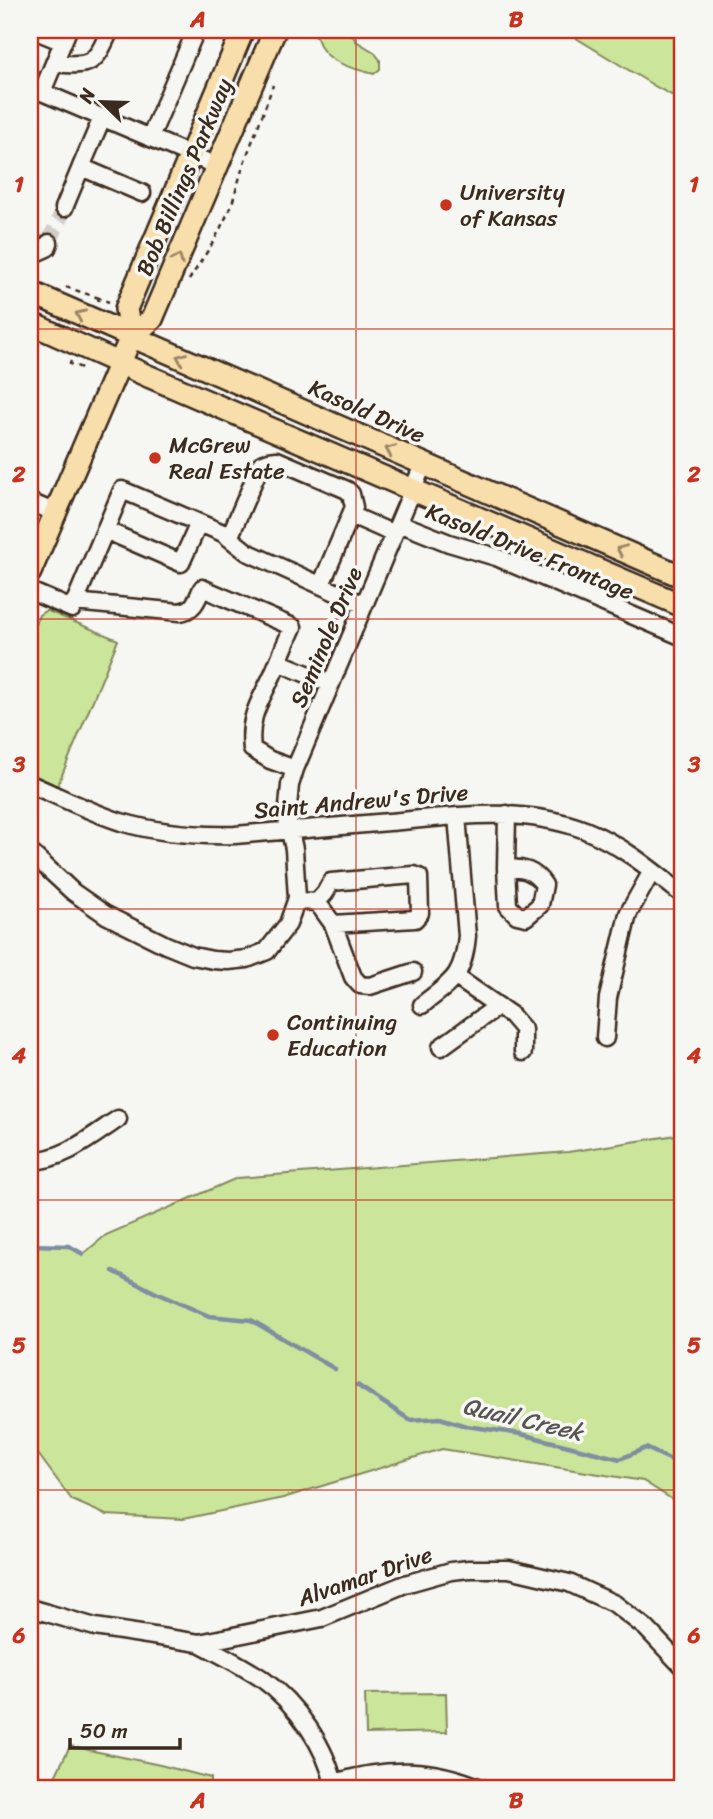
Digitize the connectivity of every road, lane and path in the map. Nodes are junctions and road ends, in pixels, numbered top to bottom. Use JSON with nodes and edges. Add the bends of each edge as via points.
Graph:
{"nodes":[{"id":1,"x":34,"y":30,"type":"edge"},
{"id":2,"x":110,"y":30,"type":"edge"},
{"id":3,"x":196,"y":30,"type":"edge"},
{"id":4,"x":243,"y":30,"type":"edge"},
{"id":5,"x":275,"y":30,"type":"edge"},
{"id":6,"x":66,"y":36,"type":"edge"},
{"id":7,"x":54,"y":63,"type":"junction"},
{"id":8,"x":272,"y":86,"type":"dead end"},
{"id":9,"x":36,"y":90,"type":"edge"},
{"id":10,"x":102,"y":118,"type":"junction"},
{"id":11,"x":150,"y":138,"type":"junction"},
{"id":12,"x":191,"y":155,"type":"junction"},
{"id":13,"x":217,"y":166,"type":"junction"},
{"id":14,"x":81,"y":167,"type":"junction"},
{"id":15,"x":142,"y":193,"type":"dead end"},
{"id":16,"x":64,"y":208,"type":"tunnel mouth"},
{"id":17,"x":49,"y":243,"type":"dead end"},
{"id":18,"x":30,"y":249,"type":"edge"},
{"id":19,"x":189,"y":280,"type":"dead end"},
{"id":20,"x":30,"y":292,"type":"edge"},
{"id":21,"x":30,"y":323,"type":"edge"},
{"id":22,"x":131,"y":337,"type":"junction"},
{"id":23,"x":120,"y":363,"type":"junction"},
{"id":24,"x":424,"y":465,"type":"junction"},
{"id":25,"x":413,"y":489,"type":"junction"},
{"id":26,"x":30,"y":502,"type":"edge"},
{"id":27,"x":56,"y":513,"type":"junction"},
{"id":28,"x":351,"y":515,"type":"junction"},
{"id":29,"x":199,"y":523,"type":"junction"},
{"id":30,"x":396,"y":528,"type":"junction"},
{"id":31,"x":105,"y":530,"type":"junction"},
{"id":32,"x":229,"y":538,"type":"junction"},
{"id":33,"x":31,"y":566,"type":"edge"},
{"id":34,"x":683,"y":577,"type":"edge"},
{"id":35,"x":321,"y":585,"type":"junction"},
{"id":36,"x":30,"y":592,"type":"edge"},
{"id":37,"x":74,"y":602,"type":"junction"},
{"id":38,"x":364,"y":605,"type":"junction"},
{"id":39,"x":683,"y":606,"type":"edge"},
{"id":40,"x":683,"y":638,"type":"edge"},
{"id":41,"x":278,"y":662,"type":"junction"},
{"id":42,"x":331,"y":684,"type":"junction"},
{"id":43,"x":295,"y":769,"type":"junction"},
{"id":44,"x":31,"y":790,"type":"edge"},
{"id":45,"x":507,"y":814,"type":"junction"},
{"id":46,"x":457,"y":816,"type":"junction"},
{"id":47,"x":289,"y":830,"type":"junction"},
{"id":48,"x":30,"y":852,"type":"edge"},
{"id":49,"x":506,"y":868,"type":"dead end"},
{"id":50,"x":652,"y":870,"type":"junction"},
{"id":51,"x":683,"y":895,"type":"edge"},
{"id":52,"x":296,"y":901,"type":"junction"},
{"id":53,"x":317,"y":902,"type":"junction"},
{"id":54,"x":332,"y":924,"type":"junction"},
{"id":55,"x":413,"y":972,"type":"dead end"},
{"id":56,"x":456,"y":977,"type":"junction"},
{"id":57,"x":422,"y":1006,"type":"dead end"},
{"id":58,"x":499,"y":1006,"type":"junction"},
{"id":59,"x":605,"y":1038,"type":"dead end"},
{"id":60,"x":441,"y":1047,"type":"dead end"},
{"id":61,"x":523,"y":1052,"type":"dead end"},
{"id":62,"x":118,"y":1119,"type":"dead end"},
{"id":63,"x":30,"y":1161,"type":"edge"},
{"id":64,"x":30,"y":1608,"type":"edge"},
{"id":65,"x":199,"y":1643,"type":"junction"},
{"id":66,"x":683,"y":1667,"type":"edge"},
{"id":67,"x":335,"y":1786,"type":"edge"},
{"id":68,"x":483,"y":1789,"type":"edge"}],
"edges":[{"from":1,"to":6,"type":"street"},
{"from":2,"to":7,"type":"street","via":[[100,53],[90,62]]},
{"from":3,"to":11,"type":"street"},
{"from":4,"to":12,"type":"main road","name":"Bob Billings Parkway"},
{"from":5,"to":13,"type":"main road","name":"Bob Billings Parkway"},
{"from":6,"to":7,"type":"street"},
{"from":7,"to":9,"type":"street"},
{"from":8,"to":19,"type":"path","via":[[231,207]]},
{"from":9,"to":10,"type":"street"},
{"from":10,"to":11,"type":"street"},
{"from":10,"to":14,"type":"street"},
{"from":11,"to":12,"type":"street"},
{"from":12,"to":13,"type":"street"},
{"from":12,"to":22,"type":"main road","name":"Bob Billings Parkway","via":[[126,309]]},
{"from":22,"to":13,"type":"main road","name":"Bob Billings Parkway","one_way":true,"via":[[152,319]]},
{"from":14,"to":15,"type":"street"},
{"from":14,"to":16,"type":"street"},
{"from":17,"to":18,"type":"street","via":[[38,253]]},
{"from":22,"to":20,"type":"main road","name":"Kasold Drive","one_way":true},
{"from":21,"to":23,"type":"main road"},
{"from":22,"to":23,"type":"main road","name":"Bob Billings Parkway"},
{"from":24,"to":22,"type":"main road","name":"Kasold Drive","one_way":true},
{"from":23,"to":25,"type":"main road"},
{"from":23,"to":27,"type":"main road","name":"Bob Billings Parkway"},
{"from":24,"to":25,"type":"street","name":"Seminole Drive"},
{"from":34,"to":24,"type":"main road","name":"Kasold Drive","one_way":true},
{"from":25,"to":30,"type":"street","name":"Seminole Drive"},
{"from":25,"to":39,"type":"main road"},
{"from":26,"to":27,"type":"street"},
{"from":27,"to":33,"type":"main road","name":"Bob Billings Parkway"},
{"from":28,"to":30,"type":"street","name":"Kasold Drive Frontage"},
{"from":28,"to":32,"type":"street","via":[[354,500],[347,490],[277,460],[269,461],[261,464]]},
{"from":28,"to":35,"type":"street"},
{"from":29,"to":31,"type":"street","via":[[181,563]]},
{"from":29,"to":31,"type":"street","via":[[122,490]]},
{"from":29,"to":32,"type":"street"},
{"from":30,"to":38,"type":"street","name":"Seminole Drive"},
{"from":30,"to":40,"type":"street","name":"Kasold Drive Frontage","via":[[496,557]]},
{"from":31,"to":37,"type":"street"},
{"from":32,"to":35,"type":"street","via":[[247,552]]},
{"from":35,"to":38,"type":"street"},
{"from":36,"to":37,"type":"street","via":[[72,609]]},
{"from":37,"to":41,"type":"street","via":[[180,612],[196,603],[202,588],[293,626]]},
{"from":38,"to":42,"type":"street","name":"Seminole Drive"},
{"from":41,"to":42,"type":"street"},
{"from":41,"to":43,"type":"street","via":[[255,708],[252,749]]},
{"from":42,"to":43,"type":"street","name":"Seminole Drive"},
{"from":43,"to":47,"type":"street","name":"Seminole Drive","via":[[287,801]]},
{"from":44,"to":47,"type":"street","name":"Saint Andrew's Drive","via":[[151,829],[209,836]]},
{"from":45,"to":46,"type":"street","name":"Saint Andrew's Drive"},
{"from":45,"to":49,"type":"street"},
{"from":45,"to":50,"type":"street","name":"Saint Andrew's Drive","via":[[586,831]]},
{"from":46,"to":47,"type":"street","name":"Saint Andrew's Drive"},
{"from":46,"to":56,"type":"street","via":[[467,936]]},
{"from":47,"to":52,"type":"street","name":"Seminole Drive"},
{"from":48,"to":52,"type":"street","via":[[106,915],[166,945],[213,960],[247,959],[267,951],[288,924]]},
{"from":50,"to":51,"type":"street","name":"Saint Andrew's Drive"},
{"from":50,"to":59,"type":"street","via":[[628,914],[608,998]]},
{"from":52,"to":53,"type":"street"},
{"from":53,"to":54,"type":"street"},
{"from":53,"to":54,"type":"street","via":[[331,882],[419,877],[420,913],[415,919]]},
{"from":54,"to":55,"type":"street","via":[[360,985]]},
{"from":56,"to":57,"type":"street"},
{"from":56,"to":58,"type":"street"},
{"from":58,"to":60,"type":"street"},
{"from":58,"to":61,"type":"street","via":[[523,1029]]},
{"from":62,"to":63,"type":"street","via":[[64,1154]]},
{"from":64,"to":65,"type":"street","name":"Alvamar Drive","via":[[95,1627]]},
{"from":65,"to":66,"type":"street","name":"Alvamar Drive","via":[[322,1618],[405,1584],[451,1572],[509,1569],[569,1583],[615,1604]]},
{"from":65,"to":67,"type":"street","name":"Alvamar Drive","via":[[262,1679],[287,1702],[307,1726]]},
{"from":67,"to":68,"type":"street","via":[[379,1772],[421,1772]]}]}
